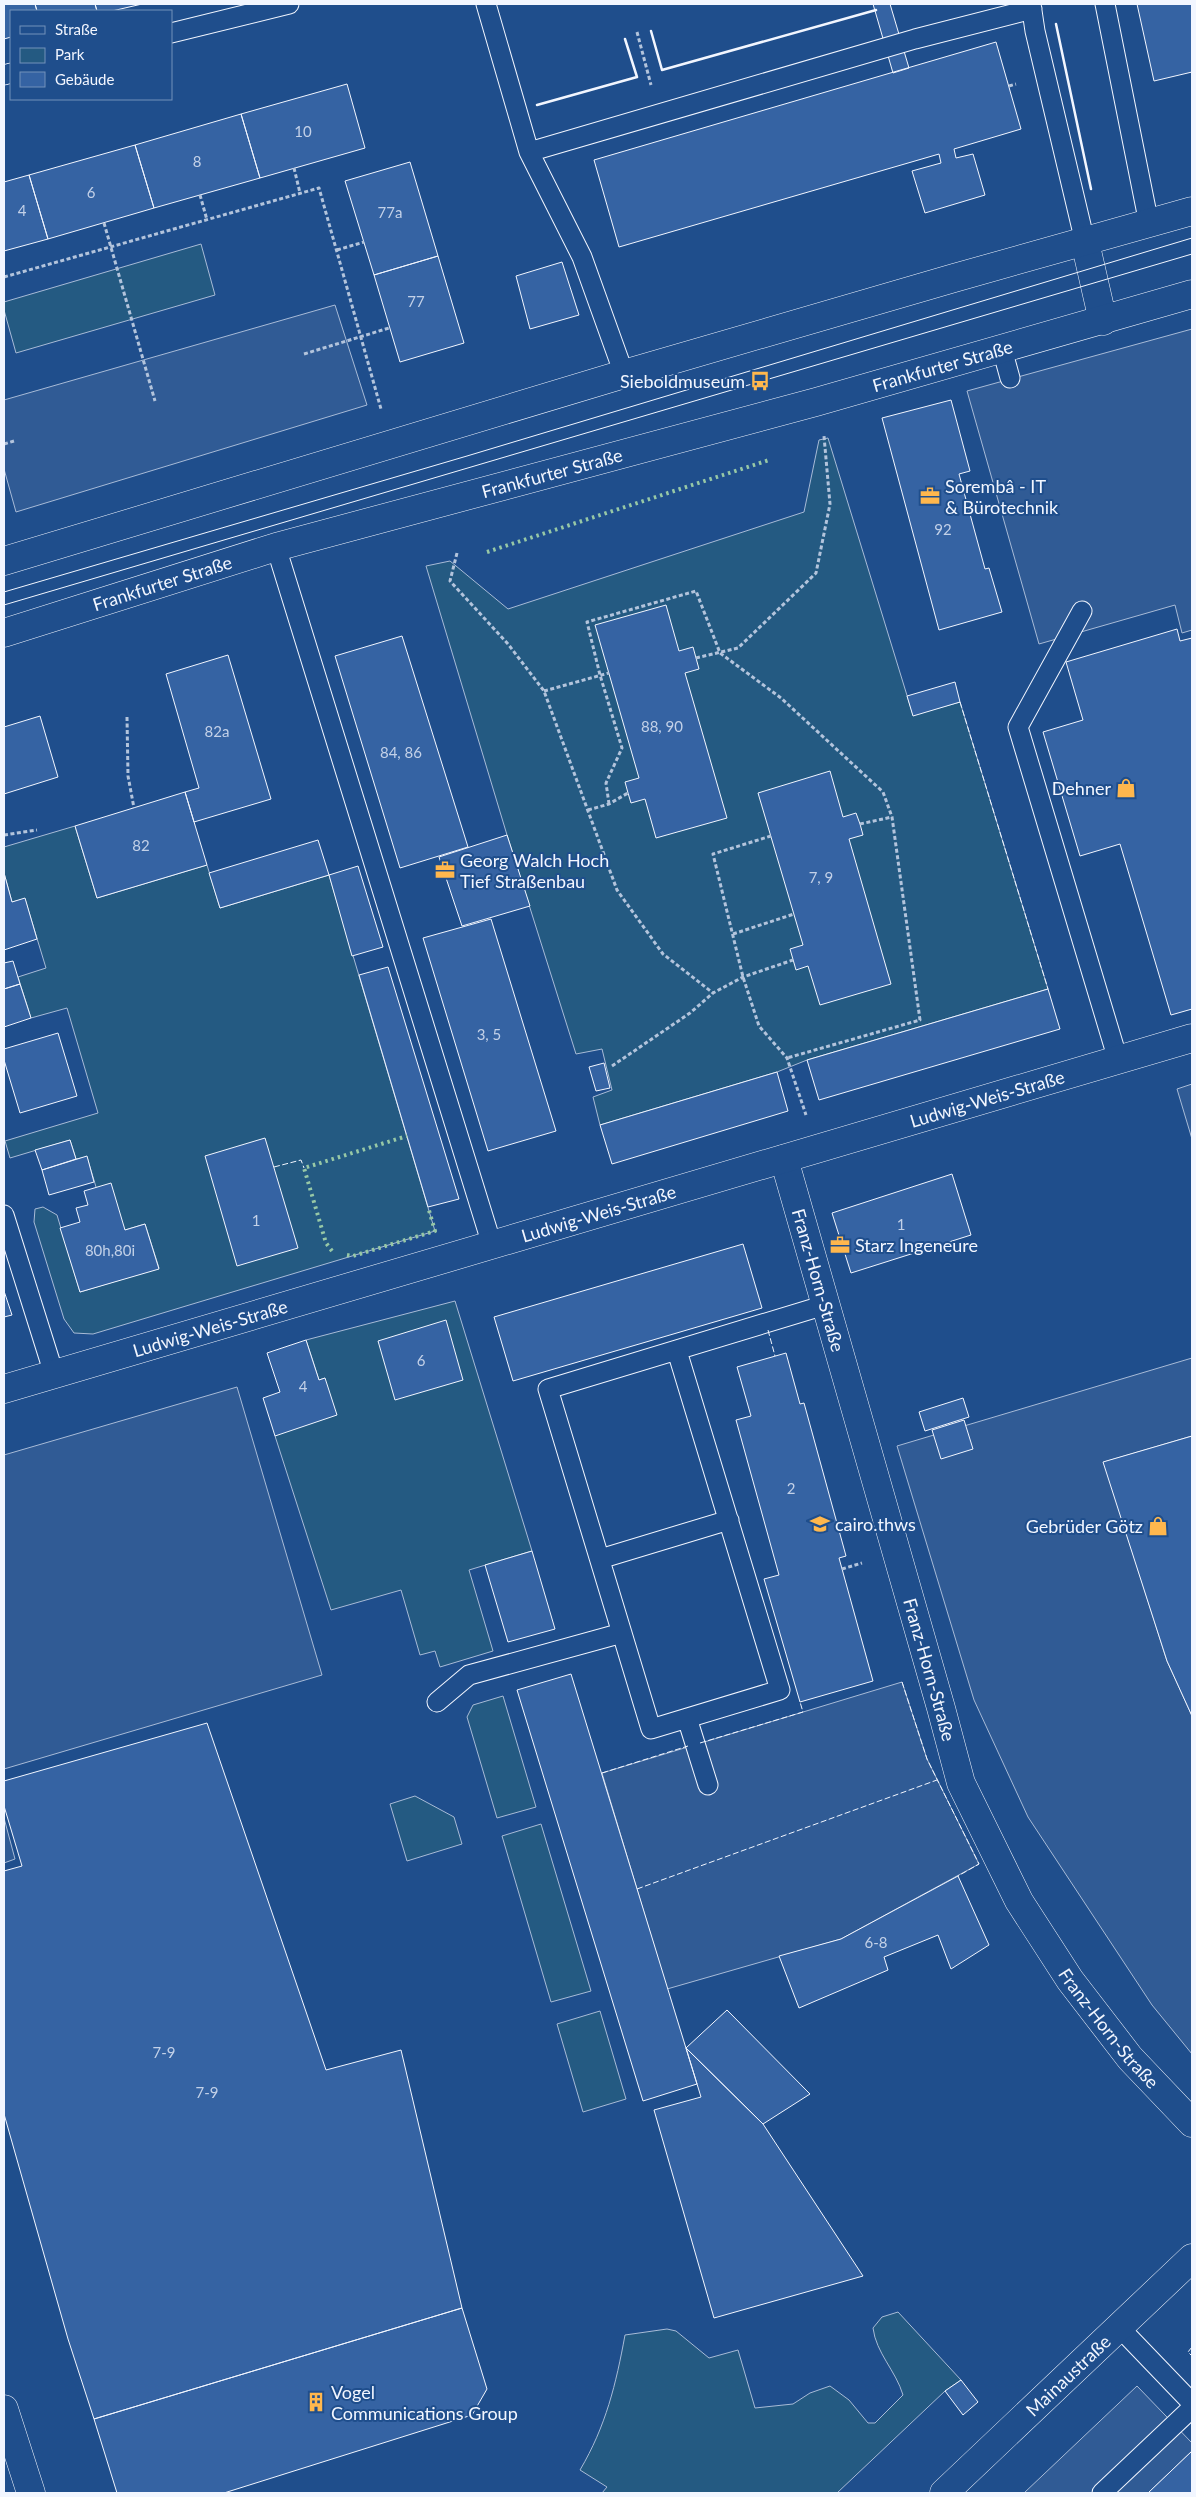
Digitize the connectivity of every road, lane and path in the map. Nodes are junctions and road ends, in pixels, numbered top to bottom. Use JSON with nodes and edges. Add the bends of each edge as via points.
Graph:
{"nodes":[{"id":1,"x":288,"y":4,"type":"edge"},
{"id":2,"x":486,"y":4,"type":"edge"},
{"id":3,"x":1105,"y":4,"type":"edge"},
{"id":4,"x":1032,"y":6,"type":"edge"},
{"id":5,"x":637,"y":32,"type":"dead end"},
{"id":6,"x":172,"y":33,"type":"edge"},
{"id":7,"x":659,"y":115,"type":"junction"},
{"id":8,"x":529,"y":152,"type":"junction"},
{"id":9,"x":294,"y":168,"type":"dead end"},
{"id":10,"x":300,"y":193,"type":"junction"},
{"id":11,"x":200,"y":195,"type":"dead end"},
{"id":12,"x":1192,"y":211,"type":"edge"},
{"id":13,"x":207,"y":220,"type":"junction"},
{"id":14,"x":104,"y":223,"type":"dead end"},
{"id":15,"x":1149,"y":224,"type":"junction"},
{"id":16,"x":364,"y":242,"type":"dead end"},
{"id":17,"x":1084,"y":242,"type":"junction"},
{"id":18,"x":110,"y":247,"type":"junction"},
{"id":19,"x":337,"y":250,"type":"junction"},
{"id":20,"x":4,"y":277,"type":"edge"},
{"id":21,"x":1192,"y":294,"type":"edge"},
{"id":22,"x":1103,"y":321,"type":"junction"},
{"id":23,"x":389,"y":328,"type":"dead end"},
{"id":24,"x":361,"y":337,"type":"junction"},
{"id":25,"x":1002,"y":349,"type":"junction"},
{"id":26,"x":304,"y":354,"type":"dead end"},
{"id":27,"x":624,"y":374,"type":"junction"},
{"id":28,"x":1010,"y":378,"type":"dead end"},
{"id":29,"x":155,"y":401,"type":"dead end"},
{"id":30,"x":831,"y":431,"type":"dead end"},
{"id":31,"x":14,"y":441,"type":"dead end"},
{"id":32,"x":4,"y":444,"type":"edge"},
{"id":33,"x":391,"y":444,"type":"junction"},
{"id":34,"x":276,"y":547,"type":"junction"},
{"id":35,"x":457,"y":552,"type":"dead end"},
{"id":36,"x":4,"y":560,"type":"edge"},
{"id":37,"x":1082,"y":611,"type":"dead end"},
{"id":38,"x":4,"y":633,"type":"edge"},
{"id":39,"x":720,"y":653,"type":"junction"},
{"id":40,"x":696,"y":658,"type":"dead end"},
{"id":41,"x":609,"y":673,"type":"dead end"},
{"id":42,"x":600,"y":675,"type":"junction"},
{"id":43,"x":544,"y":691,"type":"junction"},
{"id":44,"x":128,"y":717,"type":"dead end"},
{"id":45,"x":628,"y":793,"type":"dead end"},
{"id":46,"x":609,"y":804,"type":"junction"},
{"id":47,"x":134,"y":808,"type":"dead end"},
{"id":48,"x":588,"y":810,"type":"junction"},
{"id":49,"x":892,"y":817,"type":"junction"},
{"id":50,"x":860,"y":824,"type":"dead end"},
{"id":51,"x":37,"y":830,"type":"dead end"},
{"id":52,"x":4,"y":835,"type":"edge"},
{"id":53,"x":771,"y":836,"type":"dead end"},
{"id":54,"x":794,"y":914,"type":"dead end"},
{"id":55,"x":733,"y":934,"type":"junction"},
{"id":56,"x":793,"y":960,"type":"dead end"},
{"id":57,"x":744,"y":977,"type":"junction"},
{"id":58,"x":713,"y":993,"type":"junction"},
{"id":59,"x":1192,"y":1038,"type":"edge"},
{"id":60,"x":787,"y":1058,"type":"junction"},
{"id":61,"x":1118,"y":1060,"type":"junction"},
{"id":62,"x":612,"y":1066,"type":"dead end"},
{"id":63,"x":817,"y":1149,"type":"junction"},
{"id":64,"x":784,"y":1159,"type":"junction"},
{"id":65,"x":4,"y":1215,"type":"edge"},
{"id":66,"x":492,"y":1245,"type":"junction"},
{"id":67,"x":825,"y":1305,"type":"junction"},
{"id":68,"x":677,"y":1350,"type":"junction"},
{"id":69,"x":54,"y":1374,"type":"junction"},
{"id":70,"x":4,"y":1388,"type":"edge"},
{"id":71,"x":729,"y":1520,"type":"junction"},
{"id":72,"x":600,"y":1559,"type":"junction"},
{"id":73,"x":622,"y":1633,"type":"junction"},
{"id":74,"x":437,"y":1702,"type":"dead end"},
{"id":75,"x":687,"y":1718,"type":"junction"},
{"id":76,"x":708,"y":1785,"type":"dead end"},
{"id":77,"x":1192,"y":2122,"type":"edge"},
{"id":78,"x":1192,"y":2258,"type":"edge"},
{"id":79,"x":1119,"y":2327,"type":"junction"},
{"id":80,"x":1192,"y":2403,"type":"edge"},
{"id":81,"x":1192,"y":2408,"type":"edge"},
{"id":82,"x":4,"y":2409,"type":"edge"},
{"id":83,"x":31,"y":2493,"type":"edge"},
{"id":84,"x":944,"y":2493,"type":"edge"},
{"id":85,"x":1102,"y":2493,"type":"edge"}],
"edges":[{"from":1,"to":6,"type":"lane"},
{"from":2,"to":8,"type":"lane"},
{"from":3,"to":15,"type":"lane"},
{"from":4,"to":7,"type":"lane"},
{"from":4,"to":17,"type":"lane"},
{"from":5,"to":7,"type":"path"},
{"from":7,"to":8,"type":"lane"},
{"from":8,"to":27,"type":"lane","via":[[582,258]]},
{"from":9,"to":10,"type":"path"},
{"from":10,"to":13,"type":"path"},
{"from":10,"to":19,"type":"path","via":[[319,188]]},
{"from":11,"to":13,"type":"path"},
{"from":12,"to":15,"type":"street"},
{"from":13,"to":18,"type":"path"},
{"from":14,"to":18,"type":"path"},
{"from":15,"to":17,"type":"street"},
{"from":16,"to":19,"type":"path"},
{"from":17,"to":22,"type":"street"},
{"from":17,"to":27,"type":"street"},
{"from":18,"to":20,"type":"path"},
{"from":18,"to":29,"type":"path"},
{"from":19,"to":24,"type":"path"},
{"from":21,"to":22,"type":"street","name":"Frankfurter Straße"},
{"from":22,"to":25,"type":"street","name":"Frankfurter Straße"},
{"from":23,"to":24,"type":"path"},
{"from":24,"to":26,"type":"path"},
{"from":24,"to":33,"type":"path"},
{"from":25,"to":28,"type":"lane"},
{"from":25,"to":34,"type":"street","name":"Frankfurter Straße"},
{"from":27,"to":33,"type":"street"},
{"from":30,"to":39,"type":"path","via":[[823,435],[830,504],[816,573],[738,648]]},
{"from":31,"to":32,"type":"path"},
{"from":33,"to":36,"type":"street"},
{"from":34,"to":38,"type":"street","name":"Frankfurter Straße"},
{"from":34,"to":66,"type":"lane"},
{"from":35,"to":43,"type":"path","via":[[450,581],[508,644]]},
{"from":37,"to":61,"type":"lane","via":[[1018,727]]},
{"from":39,"to":40,"type":"path"},
{"from":39,"to":42,"type":"path","via":[[696,591],[587,622]]},
{"from":39,"to":49,"type":"path","via":[[782,698],[883,792]]},
{"from":41,"to":42,"type":"path"},
{"from":42,"to":43,"type":"path"},
{"from":42,"to":46,"type":"path","via":[[622,748],[606,783]]},
{"from":43,"to":48,"type":"path"},
{"from":44,"to":47,"type":"path","via":[[128,776]]},
{"from":45,"to":46,"type":"path"},
{"from":46,"to":48,"type":"path"},
{"from":48,"to":58,"type":"path","via":[[616,890],[663,954]]},
{"from":49,"to":50,"type":"path"},
{"from":49,"to":60,"type":"path","via":[[920,1020]]},
{"from":51,"to":52,"type":"path"},
{"from":53,"to":55,"type":"path","via":[[713,854]]},
{"from":54,"to":55,"type":"path"},
{"from":55,"to":57,"type":"path"},
{"from":56,"to":57,"type":"path"},
{"from":57,"to":58,"type":"path"},
{"from":57,"to":60,"type":"path","via":[[759,1026]]},
{"from":58,"to":62,"type":"path","via":[[690,1013]]},
{"from":59,"to":61,"type":"street","name":"Ludwig-Weis-Straße"},
{"from":60,"to":63,"type":"path"},
{"from":61,"to":63,"type":"street","name":"Ludwig-Weis-Straße"},
{"from":63,"to":64,"type":"street","name":"Ludwig-Weis-Straße"},
{"from":64,"to":66,"type":"street","name":"Ludwig-Weis-Straße"},
{"from":64,"to":67,"type":"street","name":"Franz-Horn-Straße"},
{"from":65,"to":69,"type":"lane"},
{"from":66,"to":69,"type":"street","name":"Ludwig-Weis-Straße"},
{"from":67,"to":68,"type":"lane"},
{"from":67,"to":77,"type":"street","name":"Franz-Horn-Straße","via":[[961,1783],[1019,1901],[1070,1980],[1130,2058]]},
{"from":68,"to":71,"type":"lane"},
{"from":68,"to":72,"type":"lane","via":[[548,1389]]},
{"from":69,"to":70,"type":"street","name":"Ludwig-Weis-Straße"},
{"from":71,"to":72,"type":"lane"},
{"from":71,"to":75,"type":"lane","via":[[780,1690]]},
{"from":72,"to":73,"type":"lane"},
{"from":73,"to":74,"type":"lane","via":[[469,1675]]},
{"from":73,"to":75,"type":"lane","via":[[651,1729]]},
{"from":75,"to":76,"type":"lane"},
{"from":78,"to":79,"type":"street","name":"Mainaustraße"},
{"from":79,"to":80,"type":"lane"},
{"from":79,"to":84,"type":"street","name":"Mainaustraße"},
{"from":81,"to":85,"type":"lane"},
{"from":82,"to":83,"type":"street"}]}
